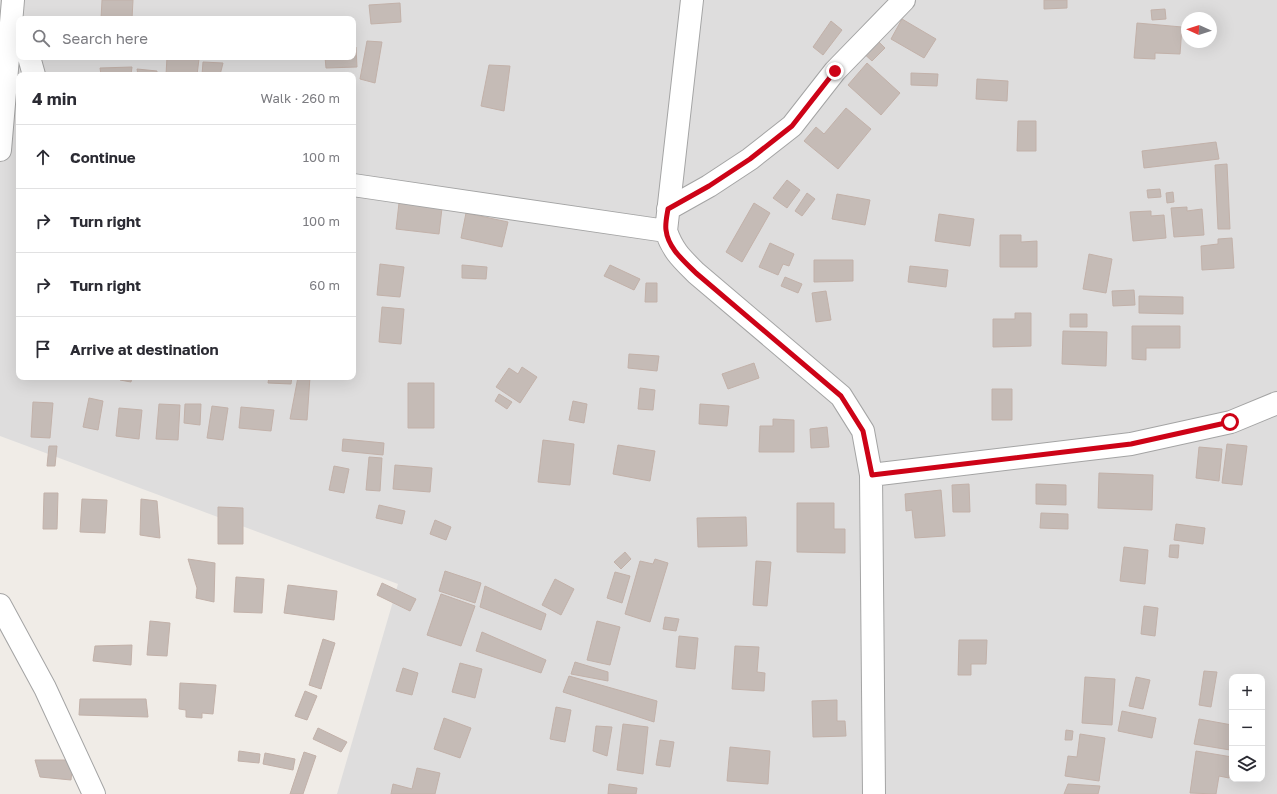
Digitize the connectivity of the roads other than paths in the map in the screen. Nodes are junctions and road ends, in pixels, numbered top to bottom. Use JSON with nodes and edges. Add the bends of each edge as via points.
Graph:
{"nodes":[{"id":1,"x":15,"y":0,"type":"edge"},
{"id":2,"x":692,"y":0,"type":"edge"},
{"id":3,"x":904,"y":0,"type":"edge"},
{"id":4,"x":19,"y":16,"type":"edge"},
{"id":5,"x":30,"y":60,"type":"edge"},
{"id":6,"x":33,"y":72,"type":"edge"},
{"id":7,"x":0,"y":150,"type":"edge"},
{"id":8,"x":356,"y":185,"type":"edge"},
{"id":9,"x":668,"y":209,"type":"junction"},
{"id":10,"x":666,"y":230,"type":"junction"},
{"id":11,"x":1277,"y":403,"type":"edge"},
{"id":12,"x":872,"y":475,"type":"junction"},
{"id":13,"x":0,"y":605,"type":"edge"},
{"id":14,"x":94,"y":794,"type":"edge"},
{"id":15,"x":874,"y":794,"type":"edge"}],
"edges":[{"from":1,"to":4,"type":"street"},
{"from":1,"to":7,"type":"street"},
{"from":2,"to":9,"type":"street"},
{"from":3,"to":9,"type":"street","via":[[835,71],[792,126],[750,159]]},
{"from":5,"to":6,"type":"street"},
{"from":8,"to":10,"type":"street"},
{"from":9,"to":10,"type":"street"},
{"from":10,"to":12,"type":"street","via":[[670,244],[678,255],[841,396],[863,431]]},
{"from":11,"to":12,"type":"street","via":[[1230,422],[1131,444]]},
{"from":12,"to":15,"type":"street"},
{"from":13,"to":14,"type":"street","via":[[45,688]]}]}
